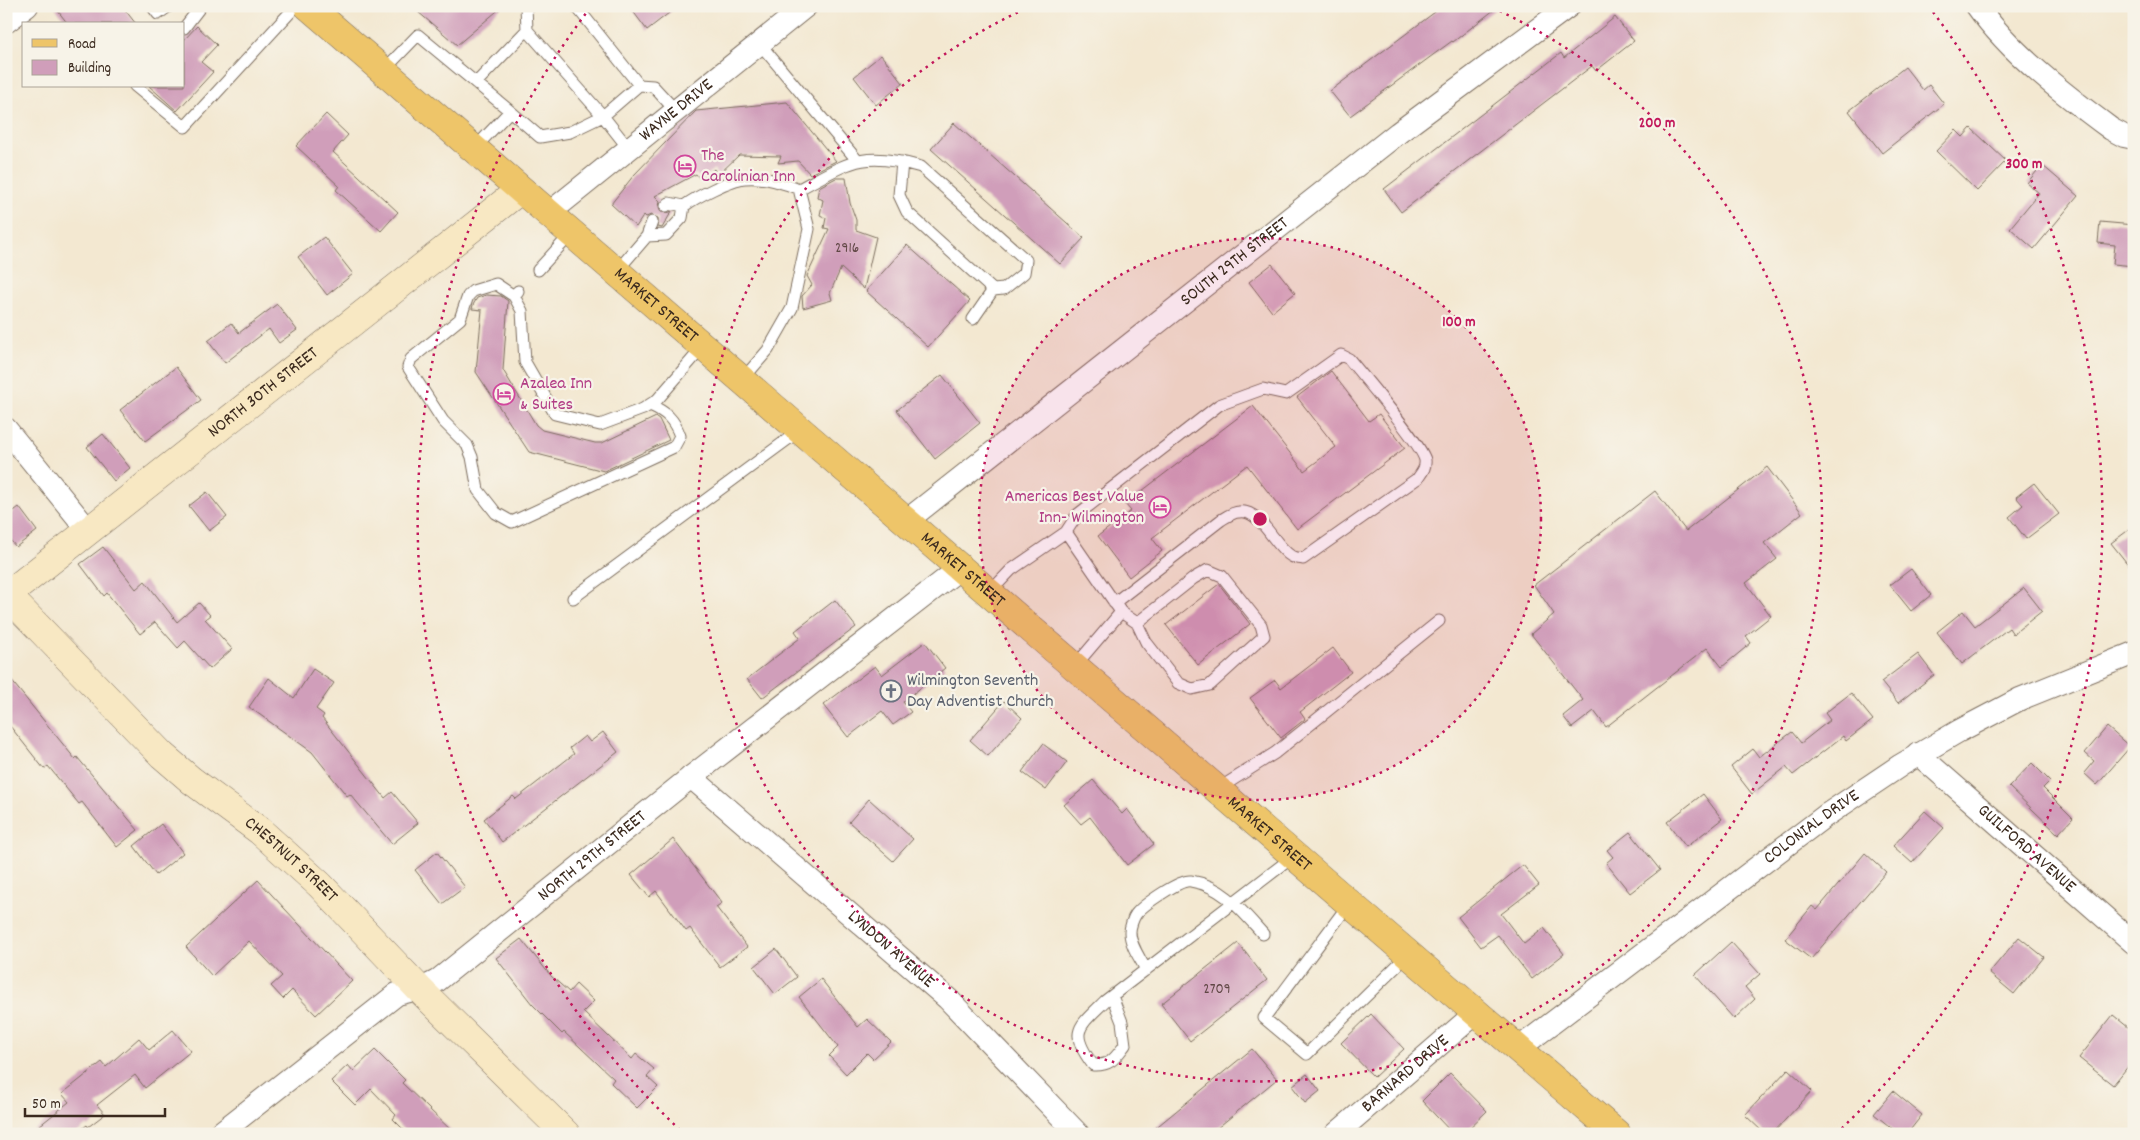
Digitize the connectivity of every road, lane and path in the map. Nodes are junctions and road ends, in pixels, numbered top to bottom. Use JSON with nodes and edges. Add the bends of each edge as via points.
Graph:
{"nodes":[{"id":1,"x":27,"y":6,"type":"edge"},
{"id":2,"x":152,"y":6,"type":"edge"},
{"id":3,"x":169,"y":6,"type":"edge"},
{"id":4,"x":201,"y":6,"type":"edge"},
{"id":5,"x":296,"y":6,"type":"edge"},
{"id":6,"x":308,"y":6,"type":"edge"},
{"id":7,"x":526,"y":6,"type":"edge"},
{"id":8,"x":576,"y":6,"type":"edge"},
{"id":9,"x":806,"y":6,"type":"edge"},
{"id":10,"x":1569,"y":6,"type":"edge"},
{"id":11,"x":1977,"y":6,"type":"edge"},
{"id":12,"x":6,"y":22,"type":"edge"},
{"id":13,"x":185,"y":27,"type":"edge"},
{"id":14,"x":527,"y":30,"type":"junction"},
{"id":15,"x":760,"y":44,"type":"junction"},
{"id":16,"x":383,"y":71,"type":"junction"},
{"id":17,"x":476,"y":83,"type":"junction"},
{"id":18,"x":639,"y":84,"type":"junction"},
{"id":19,"x":138,"y":88,"type":"edge"},
{"id":20,"x":510,"y":111,"type":"junction"},
{"id":21,"x":676,"y":111,"type":"junction"},
{"id":22,"x":603,"y":116,"type":"junction"},
{"id":23,"x":2134,"y":138,"type":"edge"},
{"id":24,"x":629,"y":149,"type":"junction"},
{"id":25,"x":473,"y":150,"type":"junction"},
{"id":26,"x":857,"y":160,"type":"junction"},
{"id":27,"x":902,"y":162,"type":"junction"},
{"id":28,"x":799,"y":189,"type":"junction"},
{"id":29,"x":520,"y":190,"type":"junction"},
{"id":30,"x":666,"y":206,"type":"dead end"},
{"id":31,"x":684,"y":206,"type":"junction"},
{"id":32,"x":548,"y":214,"type":"junction"},
{"id":33,"x":652,"y":222,"type":"dead end"},
{"id":34,"x":571,"y":234,"type":"junction"},
{"id":35,"x":647,"y":236,"type":"junction"},
{"id":36,"x":538,"y":270,"type":"dead end"},
{"id":37,"x":615,"y":273,"type":"junction"},
{"id":38,"x":993,"y":290,"type":"junction"},
{"id":39,"x":973,"y":319,"type":"dead end"},
{"id":40,"x":702,"y":348,"type":"junction"},
{"id":41,"x":741,"y":381,"type":"junction"},
{"id":42,"x":650,"y":405,"type":"junction"},
{"id":43,"x":6,"y":429,"type":"edge"},
{"id":44,"x":799,"y":431,"type":"junction"},
{"id":45,"x":905,"y":522,"type":"junction"},
{"id":46,"x":88,"y":530,"type":"junction"},
{"id":47,"x":1066,"y":532,"type":"junction"},
{"id":48,"x":959,"y":569,"type":"junction"},
{"id":49,"x":988,"y":594,"type":"junction"},
{"id":50,"x":6,"y":596,"type":"edge"},
{"id":51,"x":573,"y":598,"type":"dead end"},
{"id":52,"x":1114,"y":603,"type":"junction"},
{"id":53,"x":1121,"y":612,"type":"junction"},
{"id":54,"x":1439,"y":622,"type":"dead end"},
{"id":55,"x":1137,"y":623,"type":"junction"},
{"id":56,"x":2134,"y":653,"type":"edge"},
{"id":57,"x":1074,"y":668,"type":"junction"},
{"id":58,"x":1918,"y":754,"type":"junction"},
{"id":59,"x":691,"y":777,"type":"junction"},
{"id":60,"x":1216,"y":790,"type":"junction"},
{"id":61,"x":1294,"y":856,"type":"junction"},
{"id":62,"x":1234,"y":902,"type":"junction"},
{"id":63,"x":1349,"y":904,"type":"junction"},
{"id":64,"x":1263,"y":934,"type":"dead end"},
{"id":65,"x":2134,"y":943,"type":"edge"},
{"id":66,"x":1408,"y":955,"type":"junction"},
{"id":67,"x":1146,"y":970,"type":"junction"},
{"id":68,"x":419,"y":989,"type":"junction"},
{"id":69,"x":1112,"y":996,"type":"junction"},
{"id":70,"x":1476,"y":1013,"type":"junction"},
{"id":71,"x":1518,"y":1049,"type":"junction"},
{"id":72,"x":219,"y":1134,"type":"edge"},
{"id":73,"x":566,"y":1134,"type":"edge"},
{"id":74,"x":1078,"y":1134,"type":"edge"},
{"id":75,"x":1336,"y":1134,"type":"edge"},
{"id":76,"x":1617,"y":1134,"type":"edge"}],
"edges":[{"from":1,"to":12,"type":"street"},
{"from":2,"to":3,"type":"lane","via":[[158,14]]},
{"from":4,"to":13,"type":"lane"},
{"from":5,"to":19,"type":"lane","via":[[185,126]]},
{"from":6,"to":16,"type":"main road","name":"MARKET STREET"},
{"from":7,"to":14,"type":"lane"},
{"from":8,"to":18,"type":"lane"},
{"from":9,"to":15,"type":"street","name":"WAYNE DRIVE"},
{"from":10,"to":45,"type":"street","name":"SOUTH 29TH STREET","via":[[1398,133]]},
{"from":11,"to":23,"type":"street","via":[[2023,58],[2110,129]]},
{"from":14,"to":17,"type":"lane"},
{"from":14,"to":22,"type":"lane"},
{"from":15,"to":21,"type":"street","name":"WAYNE DRIVE"},
{"from":15,"to":26,"type":"lane"},
{"from":16,"to":17,"type":"lane","via":[[418,36]]},
{"from":16,"to":25,"type":"main road","name":"MARKET STREET"},
{"from":17,"to":20,"type":"lane"},
{"from":18,"to":21,"type":"lane","via":[[653,86]]},
{"from":18,"to":22,"type":"lane"},
{"from":20,"to":22,"type":"lane","via":[[540,137],[570,132]]},
{"from":20,"to":25,"type":"lane"},
{"from":21,"to":24,"type":"street","name":"WAYNE DRIVE"},
{"from":22,"to":24,"type":"lane"},
{"from":24,"to":32,"type":"street","name":"WAYNE DRIVE"},
{"from":25,"to":29,"type":"main road","name":"MARKET STREET"},
{"from":26,"to":27,"type":"lane","via":[[883,158]]},
{"from":26,"to":28,"type":"lane"},
{"from":27,"to":38,"type":"lane","via":[[899,195],[907,212]]},
{"from":27,"to":38,"type":"lane","via":[[921,167],[1026,260],[1024,272],[1004,289]]},
{"from":28,"to":31,"type":"lane","via":[[780,180],[744,178],[695,198]]},
{"from":28,"to":41,"type":"lane","via":[[809,229],[792,308],[768,350]]},
{"from":29,"to":32,"type":"main road","name":"MARKET STREET"},
{"from":29,"to":46,"type":"street","name":"NORTH 30TH STREET"},
{"from":30,"to":31,"type":"lane","via":[[669,203]]},
{"from":31,"to":35,"type":"lane","via":[[682,218],[666,235]]},
{"from":32,"to":34,"type":"main road","name":"MARKET STREET"},
{"from":33,"to":35,"type":"lane"},
{"from":34,"to":36,"type":"lane"},
{"from":34,"to":37,"type":"main road","name":"MARKET STREET"},
{"from":35,"to":37,"type":"lane"},
{"from":37,"to":40,"type":"main road","name":"MARKET STREET"},
{"from":38,"to":39,"type":"lane"},
{"from":40,"to":41,"type":"main road","name":"MARKET STREET"},
{"from":40,"to":42,"type":"lane"},
{"from":41,"to":44,"type":"main road","name":"MARKET STREET"},
{"from":42,"to":42,"type":"lane","via":[[600,425],[554,414],[526,362],[522,311],[516,293],[496,284],[473,290],[460,319],[411,359],[408,367],[443,421],[467,445],[478,490],[496,513],[512,522],[674,447],[680,436],[675,423],[664,411]]},
{"from":43,"to":46,"type":"street"},
{"from":44,"to":45,"type":"main road","name":"MARKET STREET"},
{"from":44,"to":51,"type":"lane"},
{"from":45,"to":48,"type":"main road","name":"MARKET STREET"},
{"from":46,"to":50,"type":"street","name":"NORTH 30TH STREET"},
{"from":47,"to":49,"type":"lane","via":[[1012,570]]},
{"from":47,"to":52,"type":"lane"},
{"from":47,"to":52,"type":"lane","via":[[1077,515],[1218,405],[1263,389],[1286,394],[1341,355],[1349,359],[1425,459],[1424,470],[1418,478],[1302,559],[1292,556],[1280,546],[1250,513],[1238,512],[1221,520]]},
{"from":48,"to":49,"type":"main road","name":"MARKET STREET"},
{"from":48,"to":59,"type":"street","name":"NORTH 29TH STREET"},
{"from":49,"to":57,"type":"main road","name":"MARKET STREET"},
{"from":50,"to":68,"type":"street","name":"CHESTNUT STREET","via":[[162,755],[290,857]]},
{"from":52,"to":53,"type":"lane"},
{"from":53,"to":55,"type":"lane"},
{"from":53,"to":57,"type":"lane"},
{"from":54,"to":60,"type":"lane","via":[[1275,753]]},
{"from":55,"to":55,"type":"lane","via":[[1208,570],[1222,576],[1261,624],[1264,636],[1210,685],[1192,689],[1178,684],[1146,642]]},
{"from":56,"to":58,"type":"street","name":"COLONIAL DRIVE","via":[[2020,699]]},
{"from":57,"to":60,"type":"main road","name":"MARKET STREET"},
{"from":58,"to":65,"type":"street","name":"GUILFORD AVENUE"},
{"from":58,"to":71,"type":"street","name":"COLONIAL DRIVE","via":[[1825,816]]},
{"from":59,"to":68,"type":"street","name":"NORTH 29TH STREET","via":[[436,981]]},
{"from":59,"to":74,"type":"street","name":"LYNDON AVENUE","via":[[948,999]]},
{"from":60,"to":61,"type":"main road","name":"MARKET STREET"},
{"from":61,"to":62,"type":"lane"},
{"from":61,"to":63,"type":"main road","name":"MARKET STREET"},
{"from":62,"to":64,"type":"lane"},
{"from":62,"to":67,"type":"lane"},
{"from":62,"to":67,"type":"lane","via":[[1214,888],[1189,880],[1178,883],[1136,914],[1130,930],[1131,943]]},
{"from":63,"to":66,"type":"main road","name":"MARKET STREET"},
{"from":63,"to":66,"type":"lane","via":[[1264,1018],[1307,1054]]},
{"from":66,"to":70,"type":"main road","name":"MARKET STREET"},
{"from":67,"to":69,"type":"lane"},
{"from":68,"to":72,"type":"street","name":"NORTH 29TH STREET","via":[[397,994]]},
{"from":68,"to":73,"type":"street","name":"CHESTNUT STREET"},
{"from":69,"to":69,"type":"lane","via":[[1082,1025],[1078,1036],[1081,1048],[1093,1064],[1105,1065],[1115,1059],[1125,1044],[1122,1022]]},
{"from":70,"to":71,"type":"main road","name":"MARKET STREET"},
{"from":70,"to":75,"type":"street","name":"BARNARD DRIVE"},
{"from":71,"to":76,"type":"main road","name":"MARKET STREET"}]}
